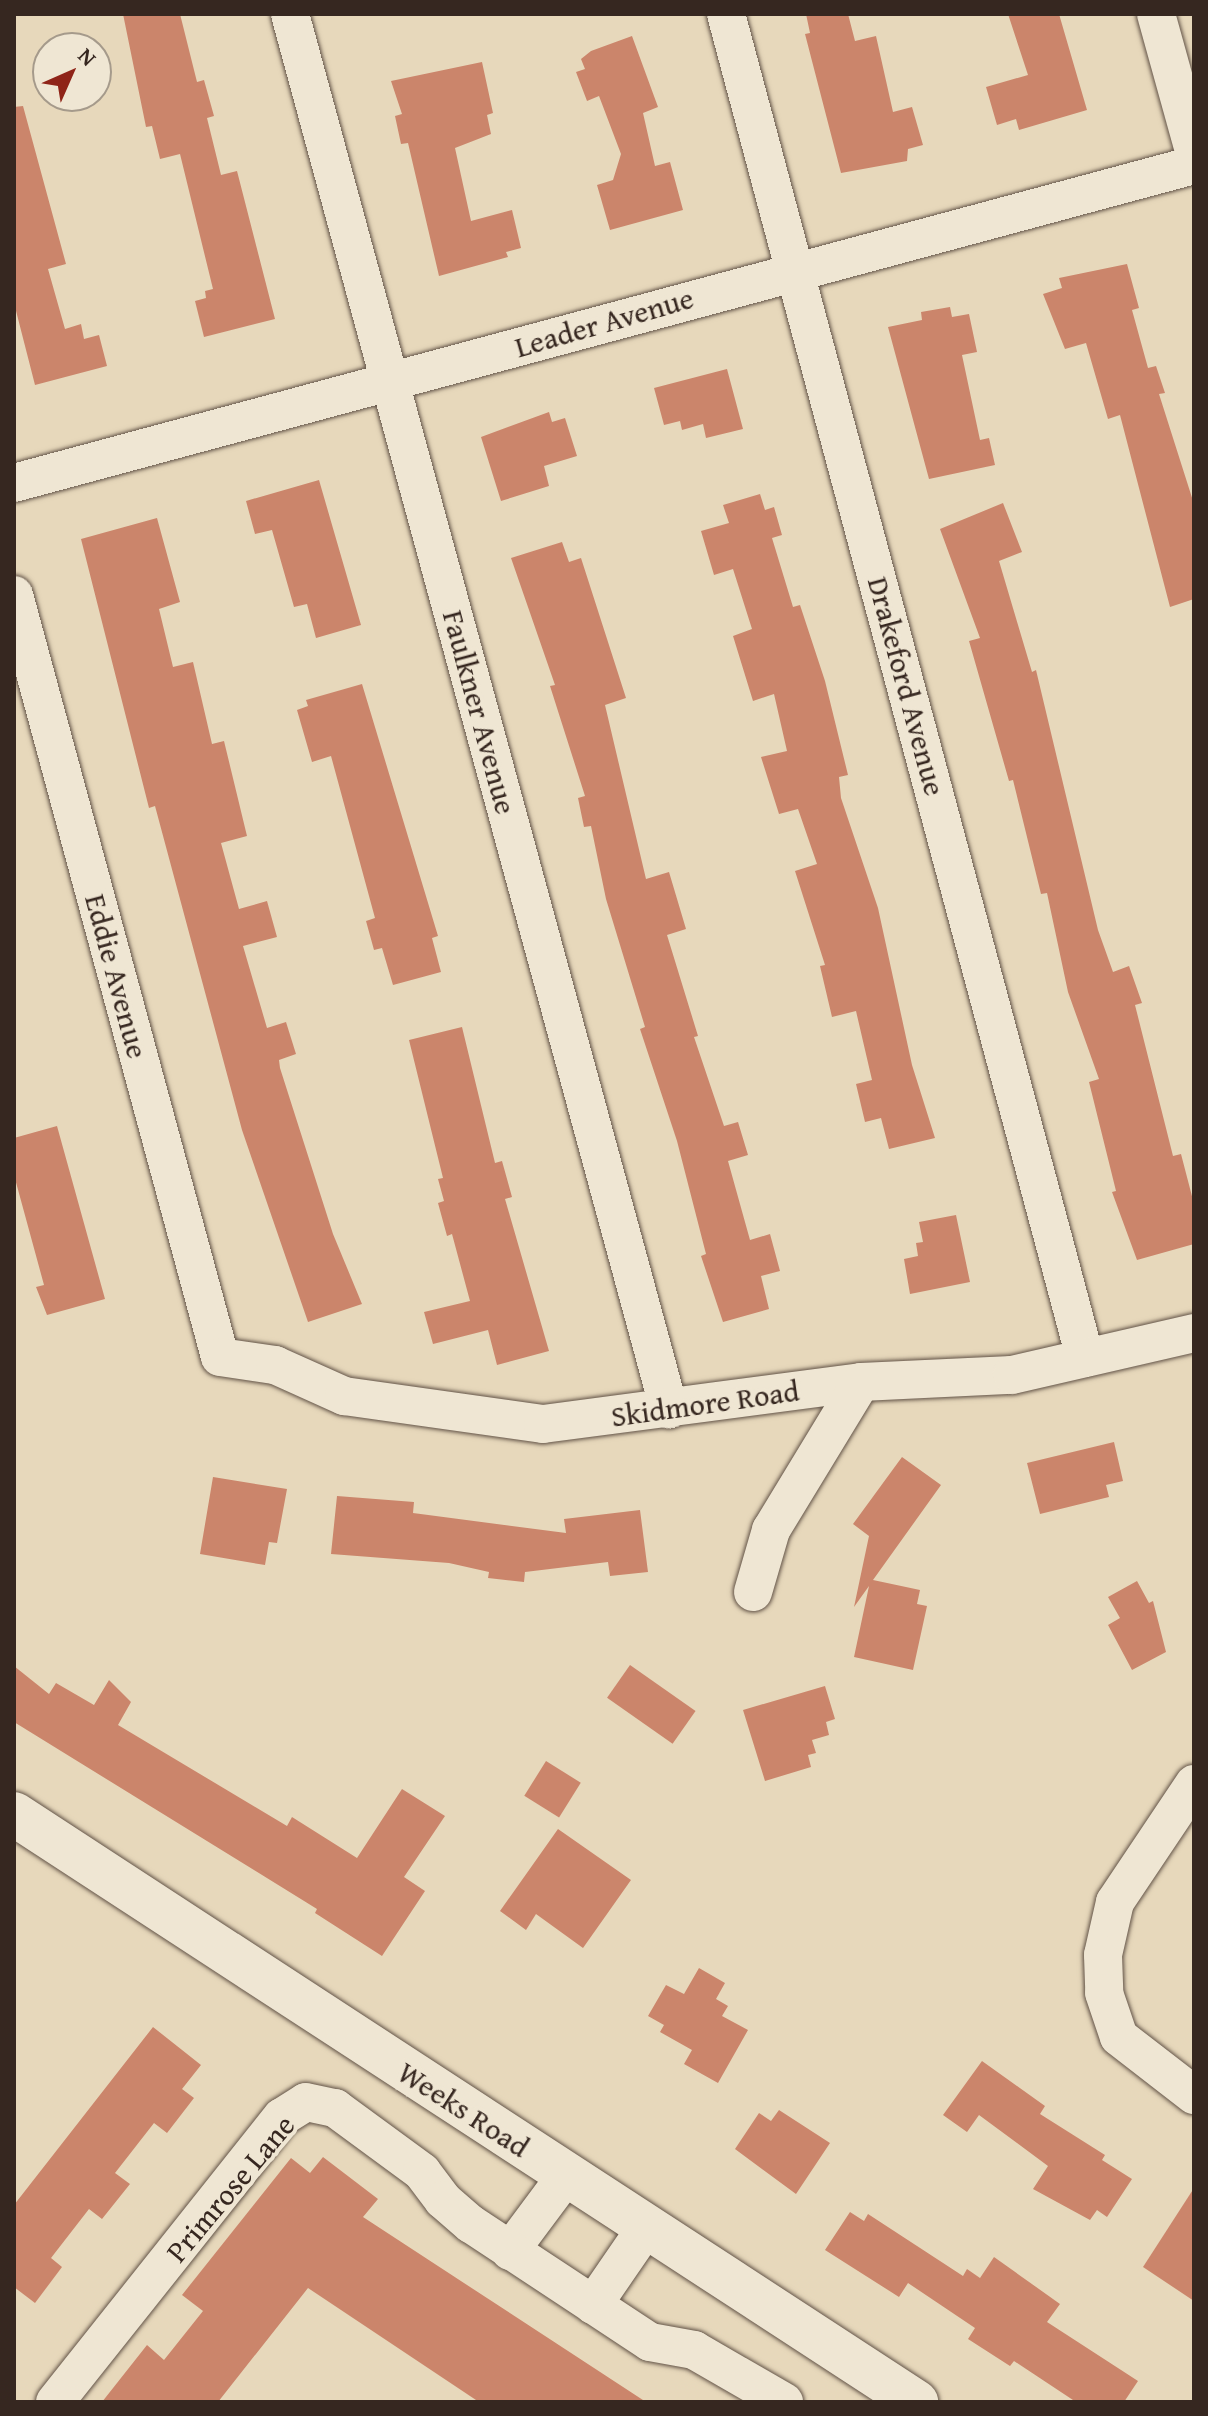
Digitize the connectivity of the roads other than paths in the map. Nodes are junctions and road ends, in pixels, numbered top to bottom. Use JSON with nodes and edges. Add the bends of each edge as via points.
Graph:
{"nodes":[{"id":1,"x":290,"y":14,"type":"edge"},
{"id":2,"x":726,"y":14,"type":"edge"},
{"id":3,"x":1156,"y":14,"type":"edge"},
{"id":4,"x":1194,"y":151,"type":"edge"},
{"id":5,"x":1194,"y":165,"type":"edge"},
{"id":6,"x":796,"y":269,"type":"junction"},
{"id":7,"x":390,"y":382,"type":"junction"},
{"id":8,"x":14,"y":483,"type":"edge"},
{"id":9,"x":14,"y":595,"type":"edge"},
{"id":10,"x":1194,"y":1333,"type":"edge"},
{"id":11,"x":220,"y":1357,"type":"joint"},
{"id":12,"x":1085,"y":1358,"type":"junction"},
{"id":13,"x":861,"y":1382,"type":"junction"},
{"id":14,"x":669,"y":1409,"type":"junction"},
{"id":15,"x":753,"y":1592,"type":"dead end"},
{"id":16,"x":1194,"y":1784,"type":"edge"},
{"id":17,"x":14,"y":1814,"type":"edge"},
{"id":18,"x":1194,"y":2095,"type":"edge"},
{"id":19,"x":566,"y":2176,"type":"junction"},
{"id":20,"x":646,"y":2228,"type":"junction"},
{"id":21,"x":510,"y":2251,"type":"junction"},
{"id":22,"x":593,"y":2305,"type":"junction"},
{"id":23,"x":55,"y":2402,"type":"edge"},
{"id":24,"x":784,"y":2402,"type":"edge"},
{"id":25,"x":916,"y":2402,"type":"edge"}],
"edges":[{"from":1,"to":7,"type":"street","name":"Faulkner Avenue"},
{"from":2,"to":6,"type":"street","name":"Drakeford Avenue"},
{"from":3,"to":4,"type":"street"},
{"from":5,"to":6,"type":"street","name":"Leader Avenue"},
{"from":6,"to":7,"type":"street","name":"Leader Avenue"},
{"from":6,"to":12,"type":"street","name":"Drakeford Avenue"},
{"from":7,"to":8,"type":"street","name":"Leader Avenue"},
{"from":7,"to":14,"type":"street","name":"Faulkner Avenue"},
{"from":9,"to":11,"type":"street","name":"Eddie Avenue"},
{"from":10,"to":12,"type":"street","name":"Skidmore Road"},
{"from":11,"to":14,"type":"street","name":"Skidmore Road","via":[[275,1365],[344,1396],[543,1424]]},
{"from":12,"to":13,"type":"street","name":"Skidmore Road","via":[[1012,1375]]},
{"from":13,"to":14,"type":"street","name":"Skidmore Road"},
{"from":13,"to":15,"type":"street","via":[[771,1530]]},
{"from":16,"to":18,"type":"street","via":[[1115,1902],[1103,1955],[1104,1993],[1119,2037]]},
{"from":17,"to":19,"type":"street","name":"Weeks Road"},
{"from":19,"to":20,"type":"street","name":"Weeks Road"},
{"from":19,"to":21,"type":"street"},
{"from":20,"to":22,"type":"street"},
{"from":20,"to":25,"type":"street","name":"Weeks Road"},
{"from":21,"to":22,"type":"street","name":"Primrose Lane"},
{"from":21,"to":23,"type":"street","name":"Primrose Lane","via":[[443,2200],[422,2172],[348,2117],[335,2108],[306,2102],[282,2117]]},
{"from":22,"to":24,"type":"street","name":"Primrose Lane","via":[[650,2342],[694,2350]]}]}
